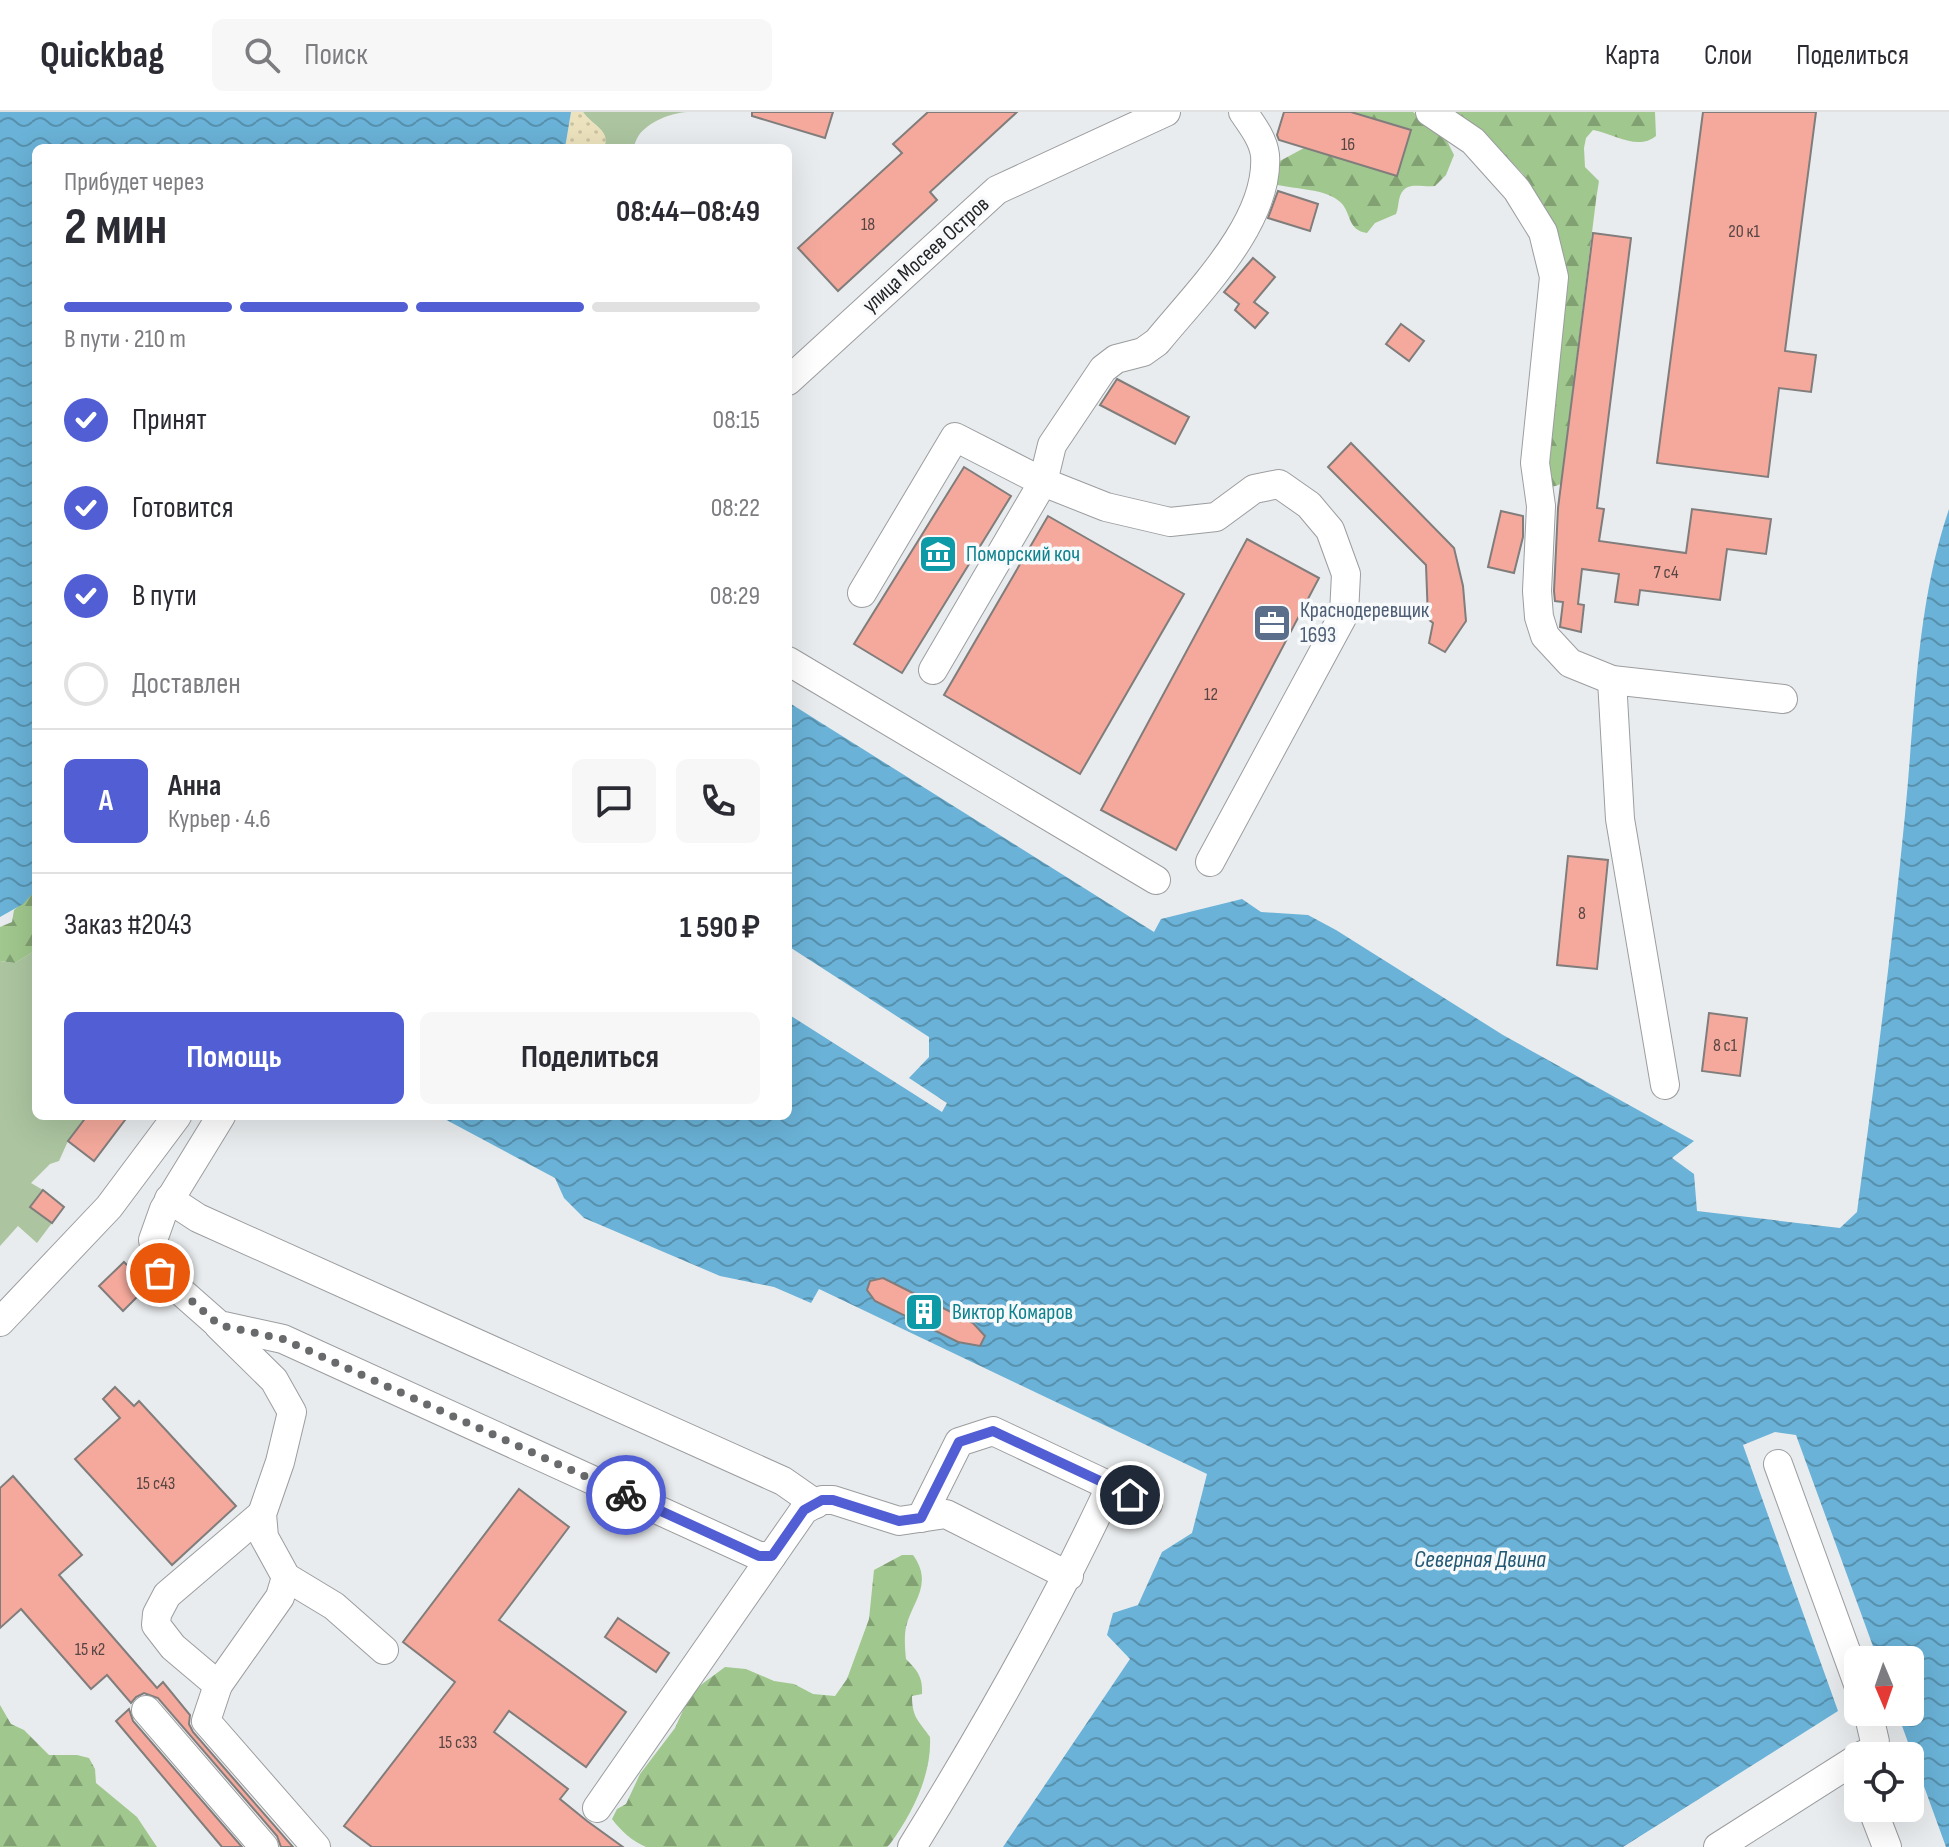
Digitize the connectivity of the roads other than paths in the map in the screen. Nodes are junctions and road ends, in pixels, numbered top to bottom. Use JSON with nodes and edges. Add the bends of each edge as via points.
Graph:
{"nodes":[{"id":1,"x":1166,"y":112,"type":"edge"},
{"id":2,"x":1243,"y":112,"type":"edge"},
{"id":3,"x":1430,"y":112,"type":"edge"},
{"id":4,"x":1128,"y":120,"type":"edge"},
{"id":5,"x":792,"y":377,"type":"edge"},
{"id":6,"x":1043,"y":482,"type":"junction"},
{"id":7,"x":862,"y":593,"type":"dead end"},
{"id":8,"x":792,"y":663,"type":"edge"},
{"id":9,"x":933,"y":670,"type":"dead end"},
{"id":10,"x":1612,"y":680,"type":"junction"},
{"id":11,"x":1783,"y":699,"type":"dead end"},
{"id":12,"x":1210,"y":862,"type":"dead end"},
{"id":13,"x":1156,"y":880,"type":"dead end"},
{"id":14,"x":1665,"y":1085,"type":"dead end"},
{"id":15,"x":174,"y":1120,"type":"edge"},
{"id":16,"x":218,"y":1120,"type":"edge"},
{"id":17,"x":169,"y":1199,"type":"junction"},
{"id":18,"x":0,"y":1322,"type":"edge"},
{"id":19,"x":219,"y":1325,"type":"junction"},
{"id":20,"x":1778,"y":1464,"type":"dead end"},
{"id":21,"x":1111,"y":1485,"type":"junction"},
{"id":22,"x":816,"y":1504,"type":"junction"},
{"id":23,"x":1148,"y":1504,"type":"dead end"},
{"id":24,"x":262,"y":1514,"type":"junction"},
{"id":25,"x":921,"y":1518,"type":"junction"},
{"id":26,"x":772,"y":1556,"type":"junction"},
{"id":27,"x":1069,"y":1576,"type":"junction"},
{"id":28,"x":286,"y":1577,"type":"junction"},
{"id":29,"x":1844,"y":1646,"type":"edge"},
{"id":30,"x":384,"y":1650,"type":"dead end"},
{"id":31,"x":218,"y":1685,"type":"junction"},
{"id":32,"x":146,"y":1710,"type":"dead end"},
{"id":33,"x":1844,"y":1770,"type":"edge"},
{"id":34,"x":597,"y":1808,"type":"dead end"},
{"id":35,"x":1877,"y":1822,"type":"edge"},
{"id":36,"x":264,"y":1847,"type":"edge"},
{"id":37,"x":316,"y":1847,"type":"edge"},
{"id":38,"x":912,"y":1847,"type":"edge"},
{"id":39,"x":1718,"y":1847,"type":"edge"},
{"id":40,"x":1887,"y":1847,"type":"edge"}],
"edges":[{"from":1,"to":4,"type":"street","name":"улица Мосеев Остров"},
{"from":2,"to":6,"type":"street","via":[[1265,152],[1254,210],[1231,249],[1157,342],[1103,369],[1052,445]]},
{"from":3,"to":10,"type":"street","via":[[1473,141],[1517,190],[1543,232],[1554,277],[1535,463],[1541,506],[1539,617],[1545,636],[1570,663]]},
{"from":4,"to":5,"type":"street","name":"улица Мосеев Остров","via":[[997,190]]},
{"from":6,"to":7,"type":"street","via":[[955,437]]},
{"from":6,"to":9,"type":"street"},
{"from":6,"to":12,"type":"street","via":[[1106,507],[1170,522],[1216,517],[1254,489],[1279,484],[1309,505],[1330,530],[1346,574],[1344,614]]},
{"from":8,"to":13,"type":"street"},
{"from":10,"to":11,"type":"street"},
{"from":10,"to":14,"type":"street","via":[[1620,819]]},
{"from":15,"to":18,"type":"street","via":[[109,1207]]},
{"from":16,"to":17,"type":"street"},
{"from":17,"to":19,"type":"street","via":[[153,1240],[160,1273]]},
{"from":17,"to":22,"type":"street","via":[[198,1218],[783,1481]]},
{"from":19,"to":24,"type":"street","via":[[274,1380],[292,1412]]},
{"from":19,"to":26,"type":"street","via":[[283,1339],[759,1556]]},
{"from":20,"to":29,"type":"street"},
{"from":21,"to":23,"type":"street"},
{"from":21,"to":25,"type":"street","via":[[993,1431],[959,1442]]},
{"from":21,"to":27,"type":"street"},
{"from":22,"to":25,"type":"street","via":[[833,1500],[899,1521]]},
{"from":22,"to":26,"type":"street","via":[[804,1510]]},
{"from":24,"to":28,"type":"street","via":[[264,1537]]},
{"from":24,"to":31,"type":"street","via":[[167,1595],[157,1614],[156,1625],[173,1647]]},
{"from":25,"to":27,"type":"street","via":[[946,1514]]},
{"from":26,"to":34,"type":"street"},
{"from":27,"to":38,"type":"street"},
{"from":28,"to":30,"type":"street","via":[[334,1606]]},
{"from":28,"to":31,"type":"street","via":[[280,1597]]},
{"from":31,"to":37,"type":"street","via":[[206,1721]]},
{"from":32,"to":36,"type":"street"},
{"from":33,"to":39,"type":"street"},
{"from":35,"to":40,"type":"street"}]}
